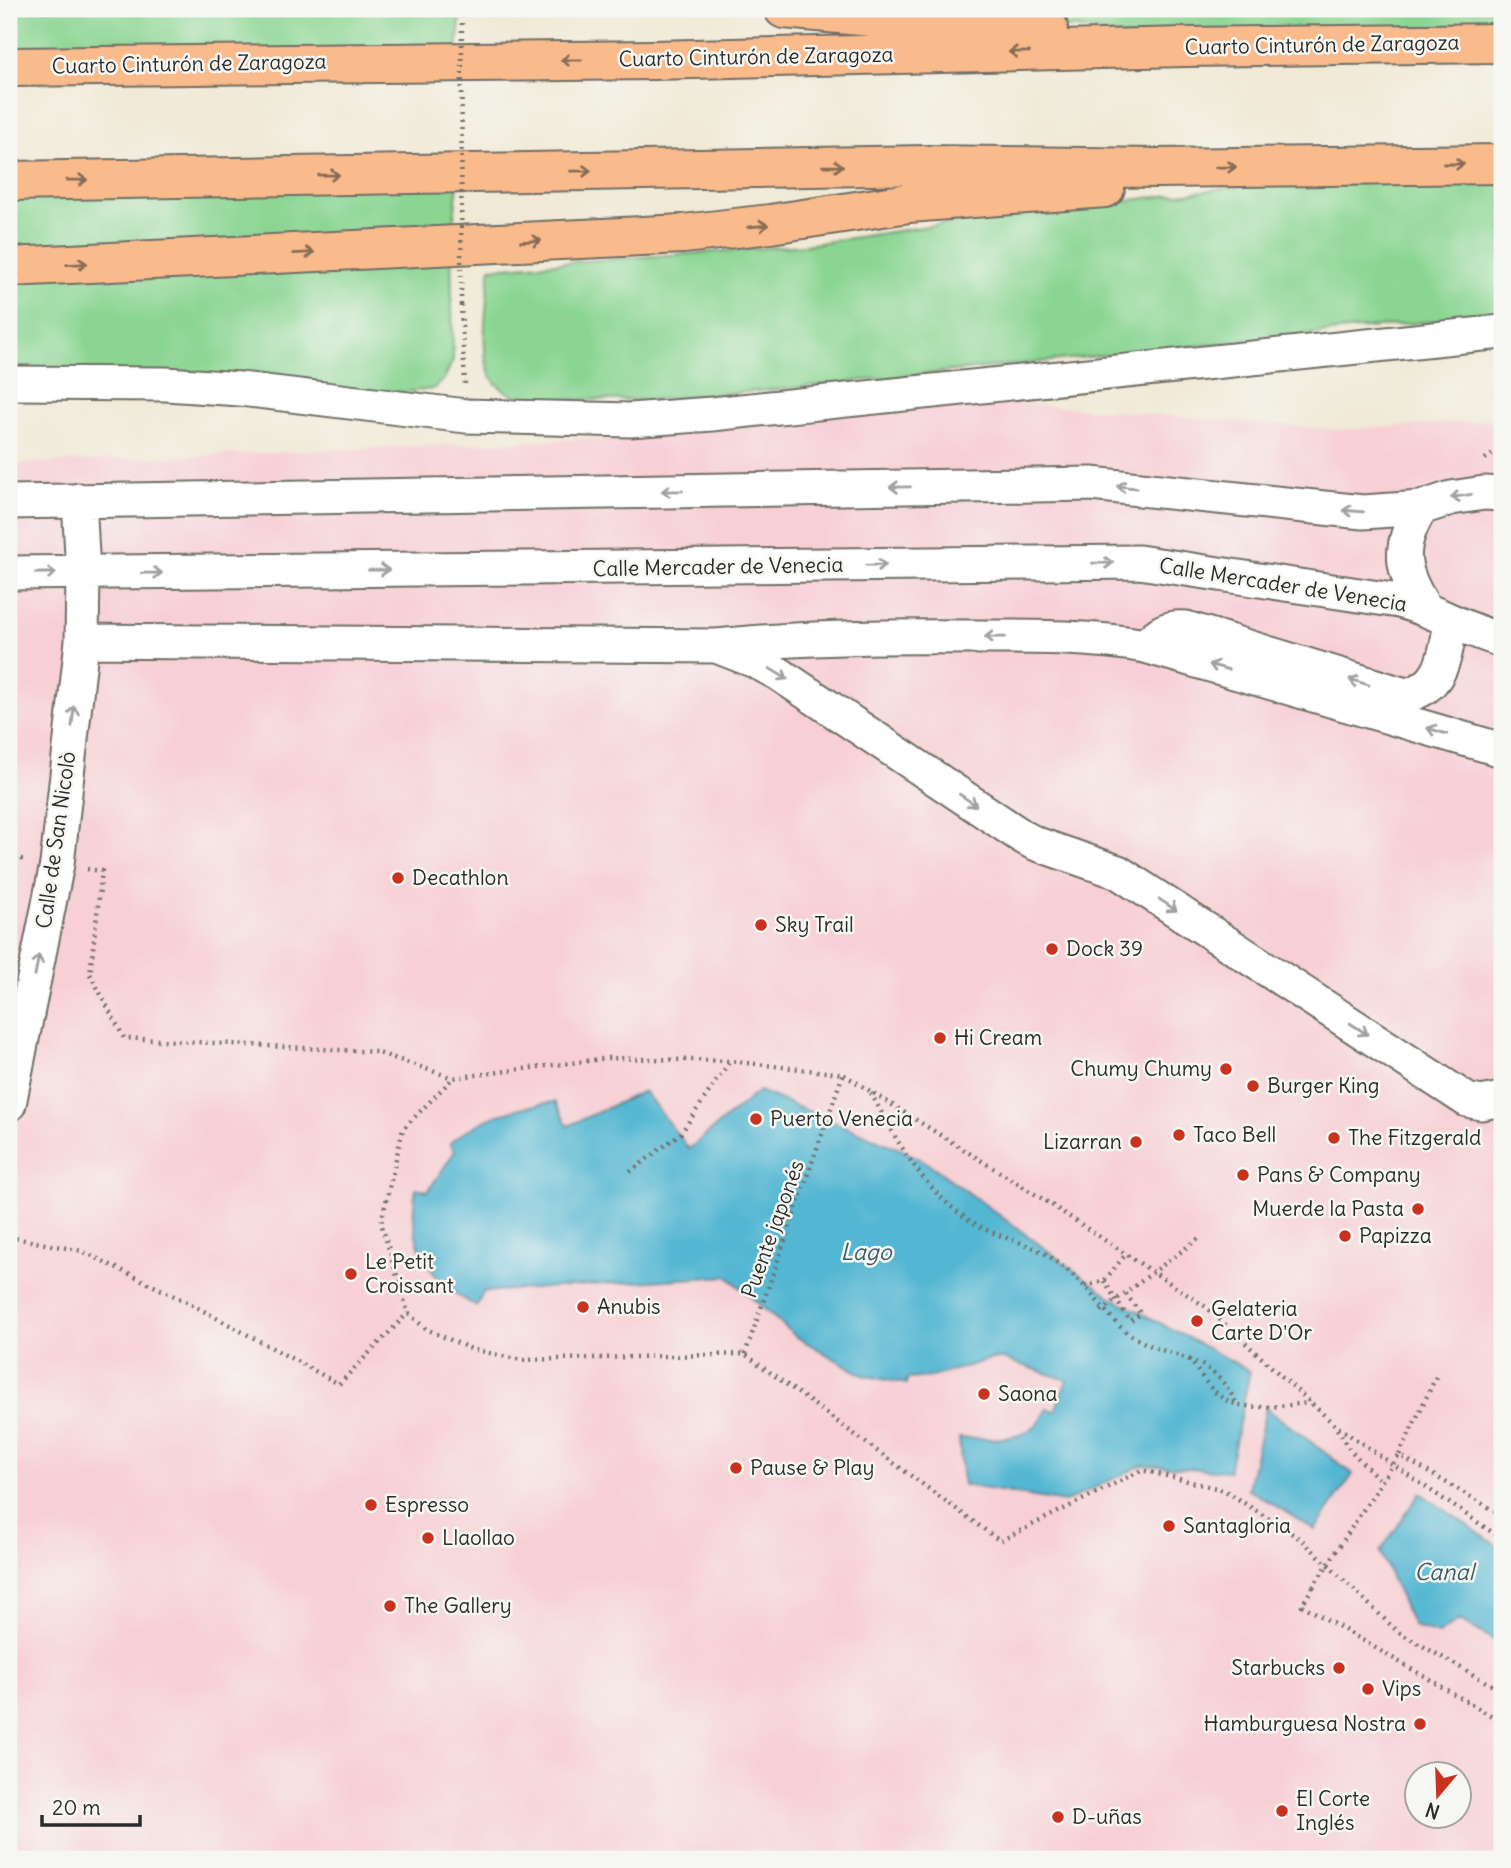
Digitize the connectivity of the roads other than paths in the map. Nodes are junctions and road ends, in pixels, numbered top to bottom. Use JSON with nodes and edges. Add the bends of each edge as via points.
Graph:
{"nodes":[{"id":1,"x":784,"y":9,"type":"edge"},
{"id":2,"x":1502,"y":43,"type":"edge"},
{"id":3,"x":1185,"y":47,"type":"junction"},
{"id":4,"x":9,"y":67,"type":"edge"},
{"id":5,"x":1502,"y":164,"type":"edge"},
{"id":6,"x":1158,"y":168,"type":"junction"},
{"id":7,"x":9,"y":181,"type":"edge"},
{"id":8,"x":9,"y":267,"type":"edge"},
{"id":9,"x":1502,"y":332,"type":"edge"},
{"id":10,"x":9,"y":383,"type":"edge"},
{"id":11,"x":1502,"y":494,"type":"edge"},
{"id":12,"x":79,"y":500,"type":"junction"},
{"id":13,"x":9,"y":502,"type":"edge"},
{"id":14,"x":1421,"y":508,"type":"junction"},
{"id":15,"x":9,"y":573,"type":"edge"},
{"id":16,"x":83,"y":573,"type":"junction"},
{"id":17,"x":1437,"y":615,"type":"junction"},
{"id":18,"x":1502,"y":640,"type":"edge"},
{"id":19,"x":82,"y":641,"type":"junction"},
{"id":20,"x":717,"y":646,"type":"junction"},
{"id":21,"x":1145,"y":646,"type":"junction"},
{"id":22,"x":1502,"y":750,"type":"edge"},
{"id":23,"x":10,"y":1096,"type":"edge"},
{"id":24,"x":1502,"y":1099,"type":"edge"}],
"edges":[{"from":1,"to":3,"type":"highway","via":[[927,22],[1078,28]]},
{"from":2,"to":3,"type":"highway","name":"Cuarto Cinturón de Zaragoza"},
{"from":3,"to":4,"type":"highway","name":"Cuarto Cinturón de Zaragoza","one_way":true,"via":[[654,60]]},
{"from":6,"to":5,"type":"highway","one_way":true},
{"from":7,"to":6,"type":"highway","one_way":true,"via":[[927,164]]},
{"from":8,"to":6,"type":"highway","one_way":true,"via":[[683,234],[909,203],[1101,190]]},
{"from":9,"to":10,"type":"street","via":[[630,420],[466,416],[166,384]]},
{"from":11,"to":14,"type":"street","one_way":true,"via":[[1451,498]]},
{"from":12,"to":13,"type":"street"},
{"from":14,"to":12,"type":"street","one_way":true,"via":[[1363,512],[1091,484]]},
{"from":12,"to":16,"type":"street","name":"Calle de San Nicolò"},
{"from":14,"to":17,"type":"street","name":"Calle Mercader de Venecia","via":[[1404,547],[1406,569],[1411,587]]},
{"from":15,"to":16,"type":"street","name":"Calle Mercader de Venecia","one_way":true},
{"from":16,"to":17,"type":"street","name":"Calle Mercader de Venecia","one_way":true,"via":[[1139,562],[1399,601]]},
{"from":16,"to":19,"type":"street","name":"Calle de San Nicolò"},
{"from":17,"to":18,"type":"street","name":"Calle Mercader de Venecia"},
{"from":17,"to":21,"type":"street","one_way":true,"via":[[1442,666],[1417,693],[1405,695],[1186,628],[1165,629]]},
{"from":19,"to":20,"type":"street"},
{"from":23,"to":19,"type":"street","name":"Calle de San Nicolò","one_way":true,"via":[[57,864]]},
{"from":21,"to":20,"type":"street","one_way":true,"via":[[1092,638],[966,636],[864,636]]},
{"from":20,"to":24,"type":"street","one_way":true,"via":[[779,674],[1023,837],[1118,872],[1467,1100]]},
{"from":22,"to":21,"type":"street","one_way":true}]}
